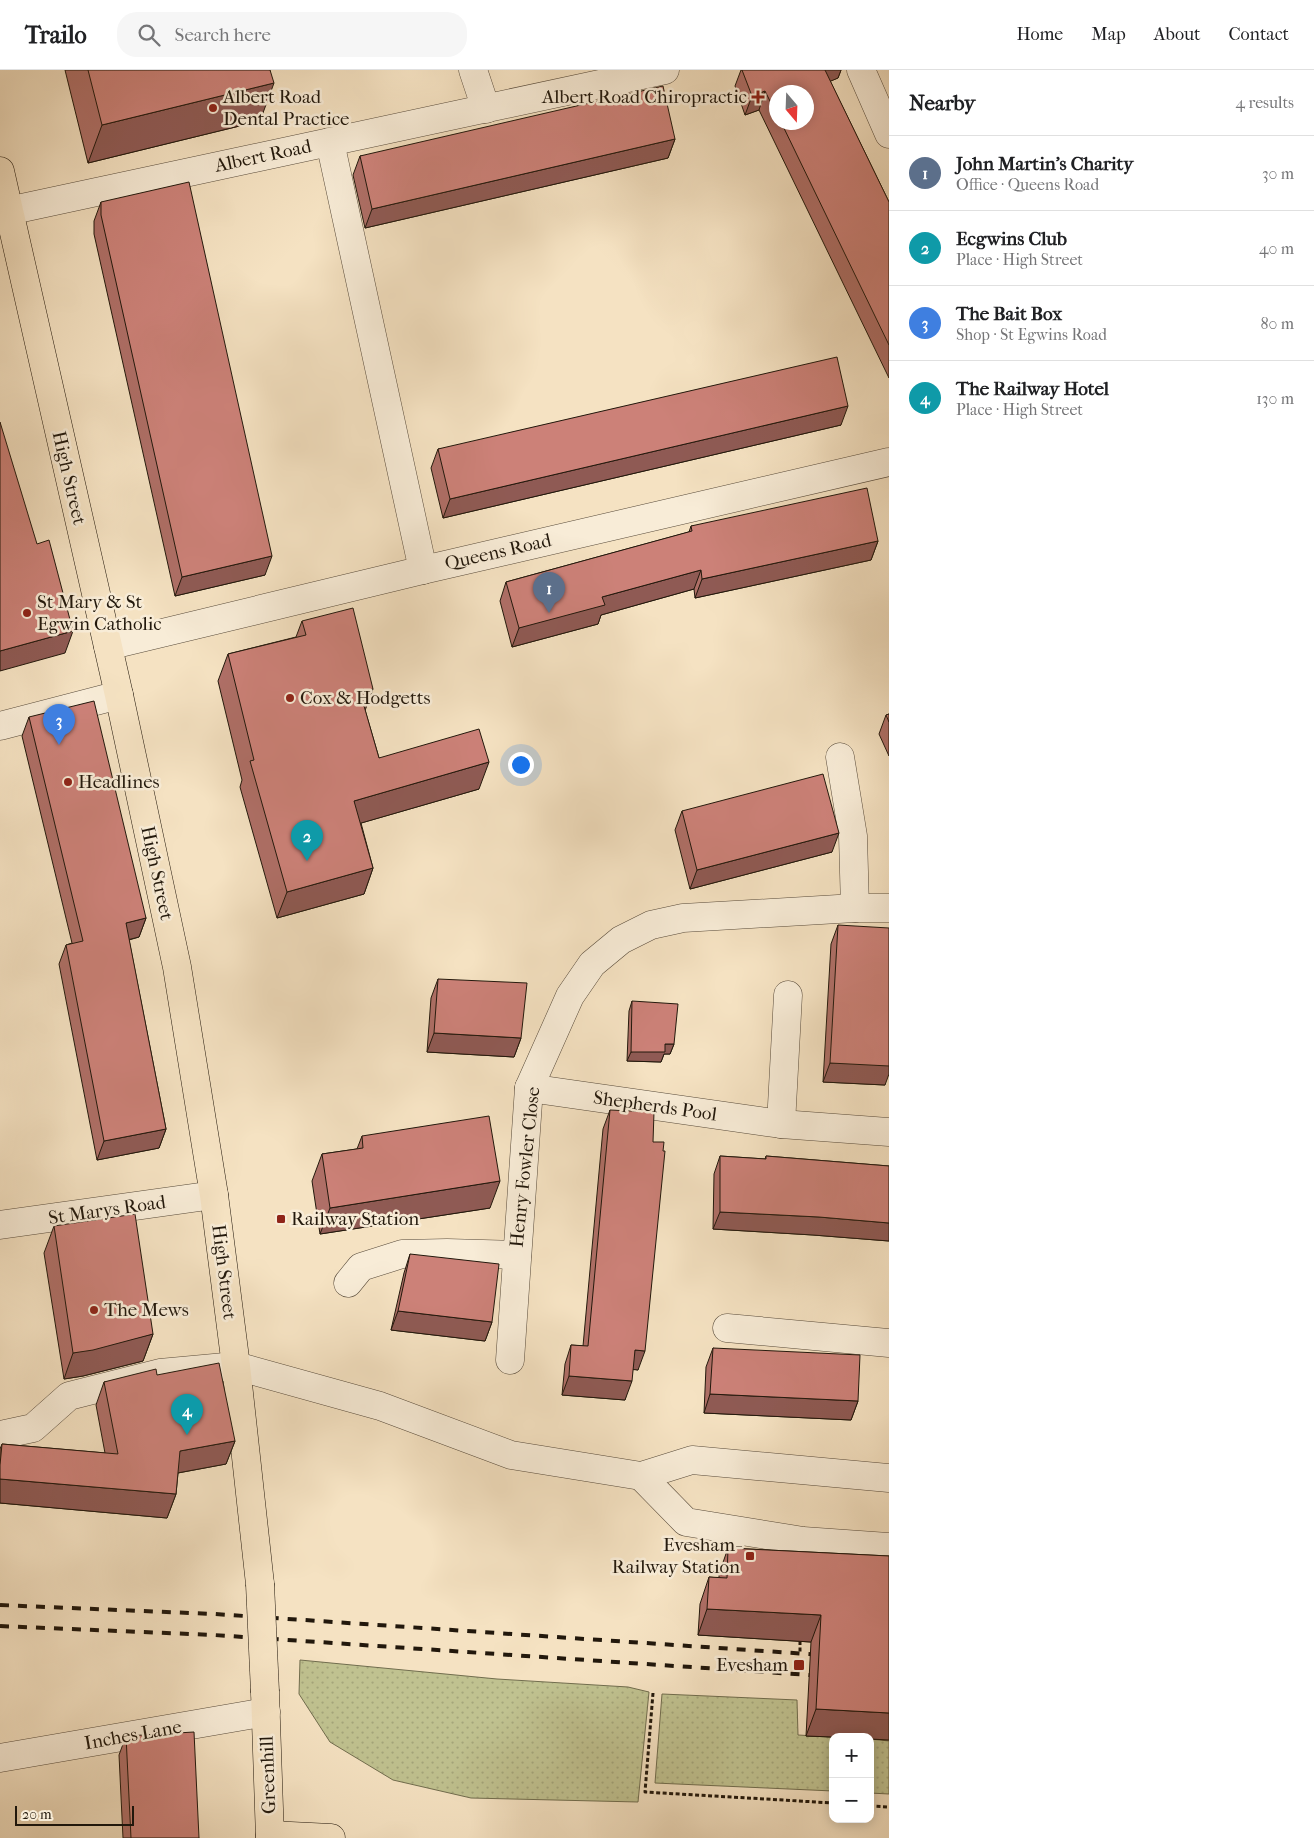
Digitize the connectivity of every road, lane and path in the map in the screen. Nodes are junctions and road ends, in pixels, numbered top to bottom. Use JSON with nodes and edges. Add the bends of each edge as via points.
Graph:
{"nodes":[{"id":1,"x":474,"y":70,"type":"edge"},
{"id":2,"x":665,"y":70,"type":"edge"},
{"id":3,"x":860,"y":70,"type":"edge"},
{"id":4,"x":486,"y":109,"type":"junction"},
{"id":5,"x":889,"y":134,"type":"edge"},
{"id":6,"x":330,"y":142,"type":"junction"},
{"id":7,"x":0,"y":171,"type":"edge"},
{"id":8,"x":8,"y":211,"type":"junction"},
{"id":9,"x":889,"y":462,"type":"edge"},
{"id":10,"x":423,"y":570,"type":"junction"},
{"id":11,"x":108,"y":646,"type":"junction"},
{"id":12,"x":120,"y":695,"type":"junction"},
{"id":13,"x":0,"y":726,"type":"edge"},
{"id":14,"x":840,"y":757,"type":"dead end"},
{"id":15,"x":855,"y":908,"type":"junction"},
{"id":16,"x":889,"y":908,"type":"edge"},
{"id":17,"x":788,"y":996,"type":"dead end"},
{"id":18,"x":529,"y":1088,"type":"junction"},
{"id":19,"x":781,"y":1124,"type":"junction"},
{"id":20,"x":889,"y":1132,"type":"edge"},
{"id":21,"x":214,"y":1195,"type":"junction"},
{"id":22,"x":0,"y":1224,"type":"edge"},
{"id":23,"x":517,"y":1255,"type":"junction"},
{"id":24,"x":348,"y":1283,"type":"dead end"},
{"id":25,"x":727,"y":1328,"type":"dead end"},
{"id":26,"x":889,"y":1343,"type":"edge"},
{"id":27,"x":510,"y":1360,"type":"dead end"},
{"id":28,"x":236,"y":1366,"type":"junction"},
{"id":29,"x":0,"y":1435,"type":"edge"},
{"id":30,"x":641,"y":1476,"type":"junction"},
{"id":31,"x":889,"y":1478,"type":"edge"},
{"id":32,"x":889,"y":1547,"type":"edge"},
{"id":33,"x":260,"y":1584,"type":"joint"},
{"id":34,"x":800,"y":1641,"type":"edge"},
{"id":35,"x":800,"y":1654,"type":"dead end"},
{"id":36,"x":653,"y":1693,"type":"dead end"},
{"id":37,"x":265,"y":1702,"type":"junction"},
{"id":38,"x":0,"y":1758,"type":"edge"},
{"id":39,"x":829,"y":1804,"type":"edge"},
{"id":40,"x":874,"y":1806,"type":"edge"},
{"id":41,"x":889,"y":1807,"type":"edge"},
{"id":42,"x":270,"y":1837,"type":"edge"},
{"id":43,"x":331,"y":1838,"type":"edge"}],
"edges":[{"from":1,"to":4,"type":"street"},
{"from":2,"to":4,"type":"street","name":"Albert Road"},
{"from":3,"to":5,"type":"street"},
{"from":4,"to":6,"type":"street","name":"Albert Road"},
{"from":6,"to":8,"type":"street","name":"Albert Road"},
{"from":6,"to":10,"type":"street"},
{"from":7,"to":8,"type":"main road","name":"High Street"},
{"from":8,"to":11,"type":"main road","name":"High Street"},
{"from":9,"to":10,"type":"street","name":"Queens Road"},
{"from":10,"to":11,"type":"street","name":"Queens Road"},
{"from":11,"to":12,"type":"main road","name":"High Street"},
{"from":12,"to":13,"type":"street"},
{"from":12,"to":21,"type":"main road","name":"High Street","via":[[177,967]]},
{"from":14,"to":15,"type":"street","via":[[853,836]]},
{"from":15,"to":16,"type":"street","name":"Henry Fowler Close"},
{"from":15,"to":18,"type":"street","name":"Henry Fowler Close","via":[[683,918],[651,925],[621,940],[592,964],[570,996]]},
{"from":17,"to":19,"type":"street"},
{"from":18,"to":19,"type":"street","name":"Shepherds Pool"},
{"from":18,"to":23,"type":"street","name":"Henry Fowler Close"},
{"from":19,"to":20,"type":"street","name":"Shepherds Pool"},
{"from":21,"to":22,"type":"street","name":"St Marys Road"},
{"from":21,"to":28,"type":"main road","name":"High Street"},
{"from":23,"to":24,"type":"street","via":[[402,1254],[362,1267]]},
{"from":23,"to":27,"type":"street","name":"Henry Fowler Close"},
{"from":25,"to":26,"type":"street"},
{"from":28,"to":29,"type":"street","via":[[160,1373],[69,1396],[33,1428]]},
{"from":28,"to":30,"type":"street","via":[[380,1406],[510,1455]]},
{"from":28,"to":33,"type":"main road","name":"High Street"},
{"from":30,"to":31,"type":"street","via":[[692,1460]]},
{"from":30,"to":32,"type":"street","via":[[686,1522],[803,1541]]},
{"from":33,"to":37,"type":"main road","name":"Greenhill","bridge":true},
{"from":34,"to":35,"type":"path"},
{"from":36,"to":39,"type":"path","via":[[645,1792]]},
{"from":37,"to":38,"type":"street","name":"Inches Lane"},
{"from":37,"to":42,"type":"main road","name":"Greenhill"},
{"from":40,"to":41,"type":"path"},
{"from":42,"to":43,"type":"main road"}]}
